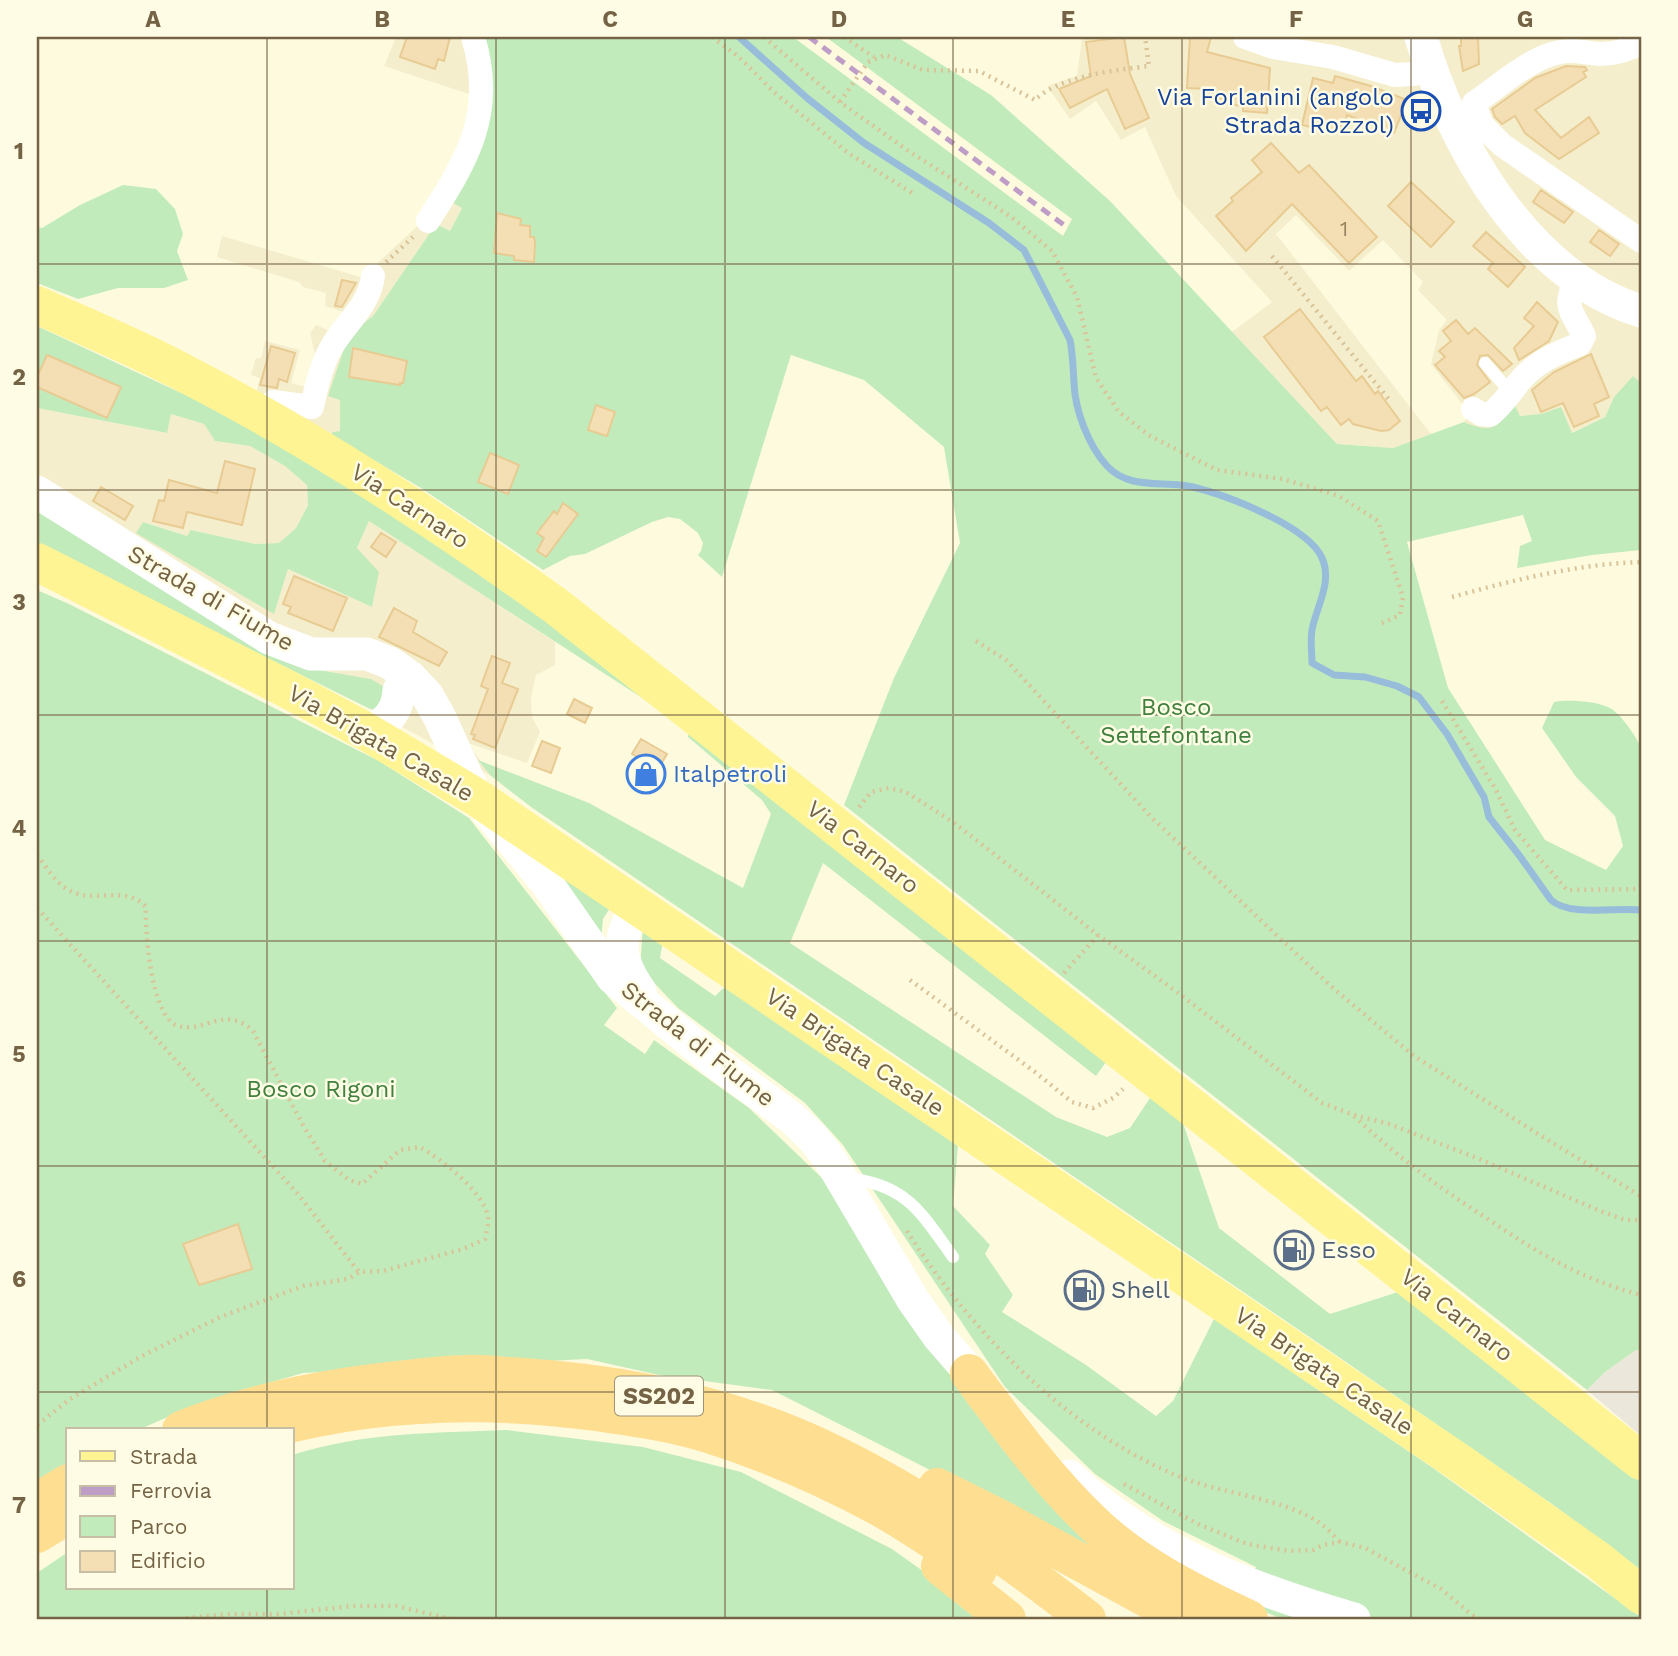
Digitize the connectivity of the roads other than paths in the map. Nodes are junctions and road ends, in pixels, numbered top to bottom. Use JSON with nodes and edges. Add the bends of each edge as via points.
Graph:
{"nodes":[{"id":1,"x":473,"y":37,"type":"edge"},
{"id":2,"x":1245,"y":37,"type":"edge"},
{"id":3,"x":1421,"y":37,"type":"edge"},
{"id":4,"x":1641,"y":43,"type":"edge"},
{"id":5,"x":1431,"y":69,"type":"junction"},
{"id":6,"x":428,"y":221,"type":"road end"},
{"id":7,"x":1641,"y":241,"type":"edge"},
{"id":8,"x":373,"y":276,"type":"road end"},
{"id":9,"x":1577,"y":279,"type":"junction"},
{"id":10,"x":37,"y":305,"type":"edge"},
{"id":11,"x":1641,"y":311,"type":"edge"},
{"id":12,"x":1485,"y":363,"type":"dead end"},
{"id":13,"x":1511,"y":393,"type":"junction"},
{"id":14,"x":1474,"y":408,"type":"dead end"},
{"id":15,"x":263,"y":417,"type":"junction"},
{"id":16,"x":37,"y":492,"type":"edge"},
{"id":17,"x":37,"y":562,"type":"edge"},
{"id":18,"x":311,"y":654,"type":"junction"},
{"id":19,"x":399,"y":691,"type":"junction"},
{"id":20,"x":367,"y":732,"type":"junction"},
{"id":21,"x":476,"y":797,"type":"junction"},
{"id":22,"x":638,"y":905,"type":"junction"},
{"id":23,"x":655,"y":1013,"type":"junction"},
{"id":24,"x":841,"y":1177,"type":"junction"},
{"id":25,"x":953,"y":1257,"type":"dead end"},
{"id":26,"x":969,"y":1373,"type":"joint"},
{"id":27,"x":709,"y":1421,"type":"junction"},
{"id":28,"x":186,"y":1428,"type":"edge"},
{"id":29,"x":275,"y":1428,"type":"edge"},
{"id":30,"x":1641,"y":1461,"type":"edge"},
{"id":31,"x":66,"y":1484,"type":"edge"},
{"id":32,"x":37,"y":1502,"type":"edge"},
{"id":33,"x":66,"y":1516,"type":"edge"},
{"id":34,"x":37,"y":1534,"type":"edge"},
{"id":35,"x":1641,"y":1595,"type":"edge"},
{"id":36,"x":1248,"y":1601,"type":"edge"},
{"id":37,"x":1134,"y":1604,"type":"edge"},
{"id":38,"x":1006,"y":1619,"type":"edge"},
{"id":39,"x":1044,"y":1619,"type":"edge"},
{"id":40,"x":1087,"y":1619,"type":"edge"},
{"id":41,"x":1185,"y":1619,"type":"edge"},
{"id":42,"x":1354,"y":1619,"type":"edge"}],
"edges":[{"from":1,"to":6,"type":"street","via":[[482,98],[478,124],[458,171]]},
{"from":2,"to":5,"type":"street","via":[[1395,75]]},
{"from":3,"to":5,"type":"main road"},
{"from":4,"to":7,"type":"street","via":[[1627,51],[1550,54],[1474,103],[1482,125],[1503,145]]},
{"from":5,"to":9,"type":"main road","via":[[1469,156],[1500,201],[1537,245]]},
{"from":8,"to":15,"type":"street","via":[[358,314],[329,351],[312,407],[273,402]]},
{"from":9,"to":11,"type":"main road"},
{"from":9,"to":13,"type":"street","via":[[1567,303],[1584,336],[1580,344],[1548,357]]},
{"from":10,"to":15,"type":"main road","name":"Via Carnaro","via":[[182,372]]},
{"from":12,"to":13,"type":"lane"},
{"from":13,"to":14,"type":"street","via":[[1490,415],[1481,415]]},
{"from":15,"to":30,"type":"main road","name":"Via Carnaro","via":[[365,476],[556,606]]},
{"from":16,"to":18,"type":"main road","name":"Strada di Fiume","via":[[269,638]]},
{"from":17,"to":20,"type":"main road","name":"Via Brigata Casale"},
{"from":18,"to":19,"type":"main road","via":[[373,672]]},
{"from":18,"to":21,"type":"main road","name":"Strada di Fiume","via":[[367,654],[410,677],[439,716]]},
{"from":19,"to":20,"type":"main road","via":[[393,713],[380,727]]},
{"from":19,"to":21,"type":"main road"},
{"from":20,"to":21,"type":"main road","name":"Via Brigata Casale"},
{"from":21,"to":22,"type":"main road","name":"Via Brigata Casale"},
{"from":21,"to":23,"type":"main road","name":"Strada di Fiume","via":[[546,882],[613,978]]},
{"from":22,"to":23,"type":"main road","via":[[623,934],[621,952],[627,971]]},
{"from":22,"to":35,"type":"main road","name":"Via Brigata Casale","via":[[1449,1455]]},
{"from":23,"to":24,"type":"main road","name":"Strada di Fiume","via":[[792,1118]]},
{"from":24,"to":25,"type":"lane","via":[[891,1189],[922,1213]]},
{"from":24,"to":26,"type":"main road","name":"Strada di Fiume","via":[[913,1300]]},
{"from":26,"to":36,"type":"highway","via":[[1091,1522],[1198,1595]]},
{"from":27,"to":28,"type":"highway","number":"SS202","via":[[590,1383],[466,1374],[328,1388]]},
{"from":27,"to":29,"type":"highway","number":"SS202","via":[[472,1402],[400,1405]]},
{"from":27,"to":37,"type":"highway","via":[[818,1436],[906,1472],[1054,1548]]},
{"from":27,"to":38,"type":"highway","via":[[868,1517],[939,1565]]},
{"from":27,"to":39,"type":"highway","number":"SS202","via":[[879,1507],[977,1569]]},
{"from":27,"to":40,"type":"highway","number":"SS202","via":[[763,1424],[829,1451],[909,1493]]},
{"from":31,"to":32,"type":"highway"},
{"from":33,"to":34,"type":"highway"},
{"from":36,"to":42,"type":"main road"},
{"from":37,"to":41,"type":"highway"}]}
